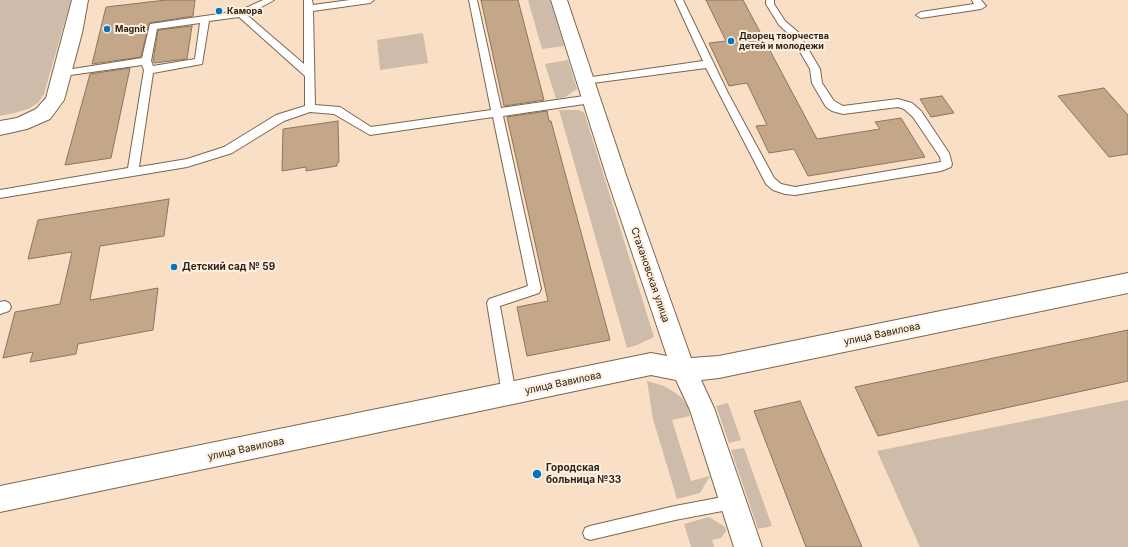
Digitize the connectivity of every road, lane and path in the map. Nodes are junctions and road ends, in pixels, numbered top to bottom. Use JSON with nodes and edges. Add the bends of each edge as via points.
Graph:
{"nodes":[{"id":1,"x":80,"y":0,"type":"edge"},
{"id":2,"x":270,"y":0,"type":"edge"},
{"id":3,"x":370,"y":0,"type":"edge"},
{"id":4,"x":473,"y":0,"type":"edge"},
{"id":5,"x":559,"y":0,"type":"edge"},
{"id":6,"x":679,"y":0,"type":"edge"},
{"id":7,"x":770,"y":0,"type":"edge"},
{"id":8,"x":976,"y":0,"type":"edge"},
{"id":9,"x":308,"y":4,"type":"edge"},
{"id":10,"x":241,"y":14,"type":"junction"},
{"id":11,"x":921,"y":15,"type":"dead end"},
{"id":12,"x":205,"y":19,"type":"junction"},
{"id":13,"x":709,"y":64,"type":"junction"},
{"id":14,"x":147,"y":66,"type":"junction"},
{"id":15,"x":63,"y":73,"type":"junction"},
{"id":16,"x":309,"y":74,"type":"junction"},
{"id":17,"x":588,"y":90,"type":"junction"},
{"id":18,"x":310,"y":108,"type":"junction"},
{"id":19,"x":498,"y":113,"type":"junction"},
{"id":20,"x":0,"y":128,"type":"edge"},
{"id":21,"x":133,"y":172,"type":"junction"},
{"id":22,"x":0,"y":194,"type":"edge"},
{"id":23,"x":1128,"y":283,"type":"edge"},
{"id":24,"x":684,"y":370,"type":"junction"},
{"id":25,"x":509,"y":394,"type":"junction"},
{"id":26,"x":0,"y":499,"type":"edge"},
{"id":27,"x":733,"y":502,"type":"junction"},
{"id":28,"x":590,"y":533,"type":"dead end"},
{"id":29,"x":748,"y":547,"type":"edge"}],
"edges":[{"from":1,"to":15,"type":"street"},
{"from":2,"to":10,"type":"lane"},
{"from":3,"to":9,"type":"lane"},
{"from":4,"to":19,"type":"lane"},
{"from":5,"to":17,"type":"street","name":"Стахановская улица"},
{"from":6,"to":13,"type":"lane"},
{"from":7,"to":13,"type":"lane","via":[[772,8],[782,23],[795,34],[812,63],[817,83],[830,104],[843,110],[898,103],[908,106],[917,114],[945,156],[946,164],[941,167],[795,191],[777,187],[770,181]]},
{"from":8,"to":11,"type":"lane","via":[[981,6]]},
{"from":9,"to":16,"type":"lane"},
{"from":10,"to":12,"type":"lane"},
{"from":10,"to":16,"type":"lane"},
{"from":12,"to":14,"type":"lane","via":[[153,26]]},
{"from":12,"to":14,"type":"lane","via":[[199,62]]},
{"from":13,"to":17,"type":"lane"},
{"from":14,"to":15,"type":"lane"},
{"from":14,"to":21,"type":"lane"},
{"from":15,"to":20,"type":"street","via":[[55,100],[43,114],[20,124]]},
{"from":16,"to":18,"type":"lane"},
{"from":17,"to":19,"type":"lane"},
{"from":17,"to":24,"type":"street","name":"Стахановская улица"},
{"from":18,"to":19,"type":"lane","via":[[336,110],[370,131]]},
{"from":18,"to":21,"type":"lane","via":[[280,118],[228,150],[187,164]]},
{"from":19,"to":25,"type":"lane","via":[[535,289],[493,303]]},
{"from":21,"to":22,"type":"lane"},
{"from":23,"to":24,"type":"street","name":"улица Вавилова","via":[[719,367]]},
{"from":24,"to":25,"type":"street","name":"улица Вавилова","via":[[651,364]]},
{"from":24,"to":27,"type":"street","name":"Стахановская улица","via":[[702,408]]},
{"from":25,"to":26,"type":"street","name":"улица Вавилова"},
{"from":27,"to":28,"type":"lane"},
{"from":27,"to":29,"type":"street","name":"Стахановская улица"}]}
